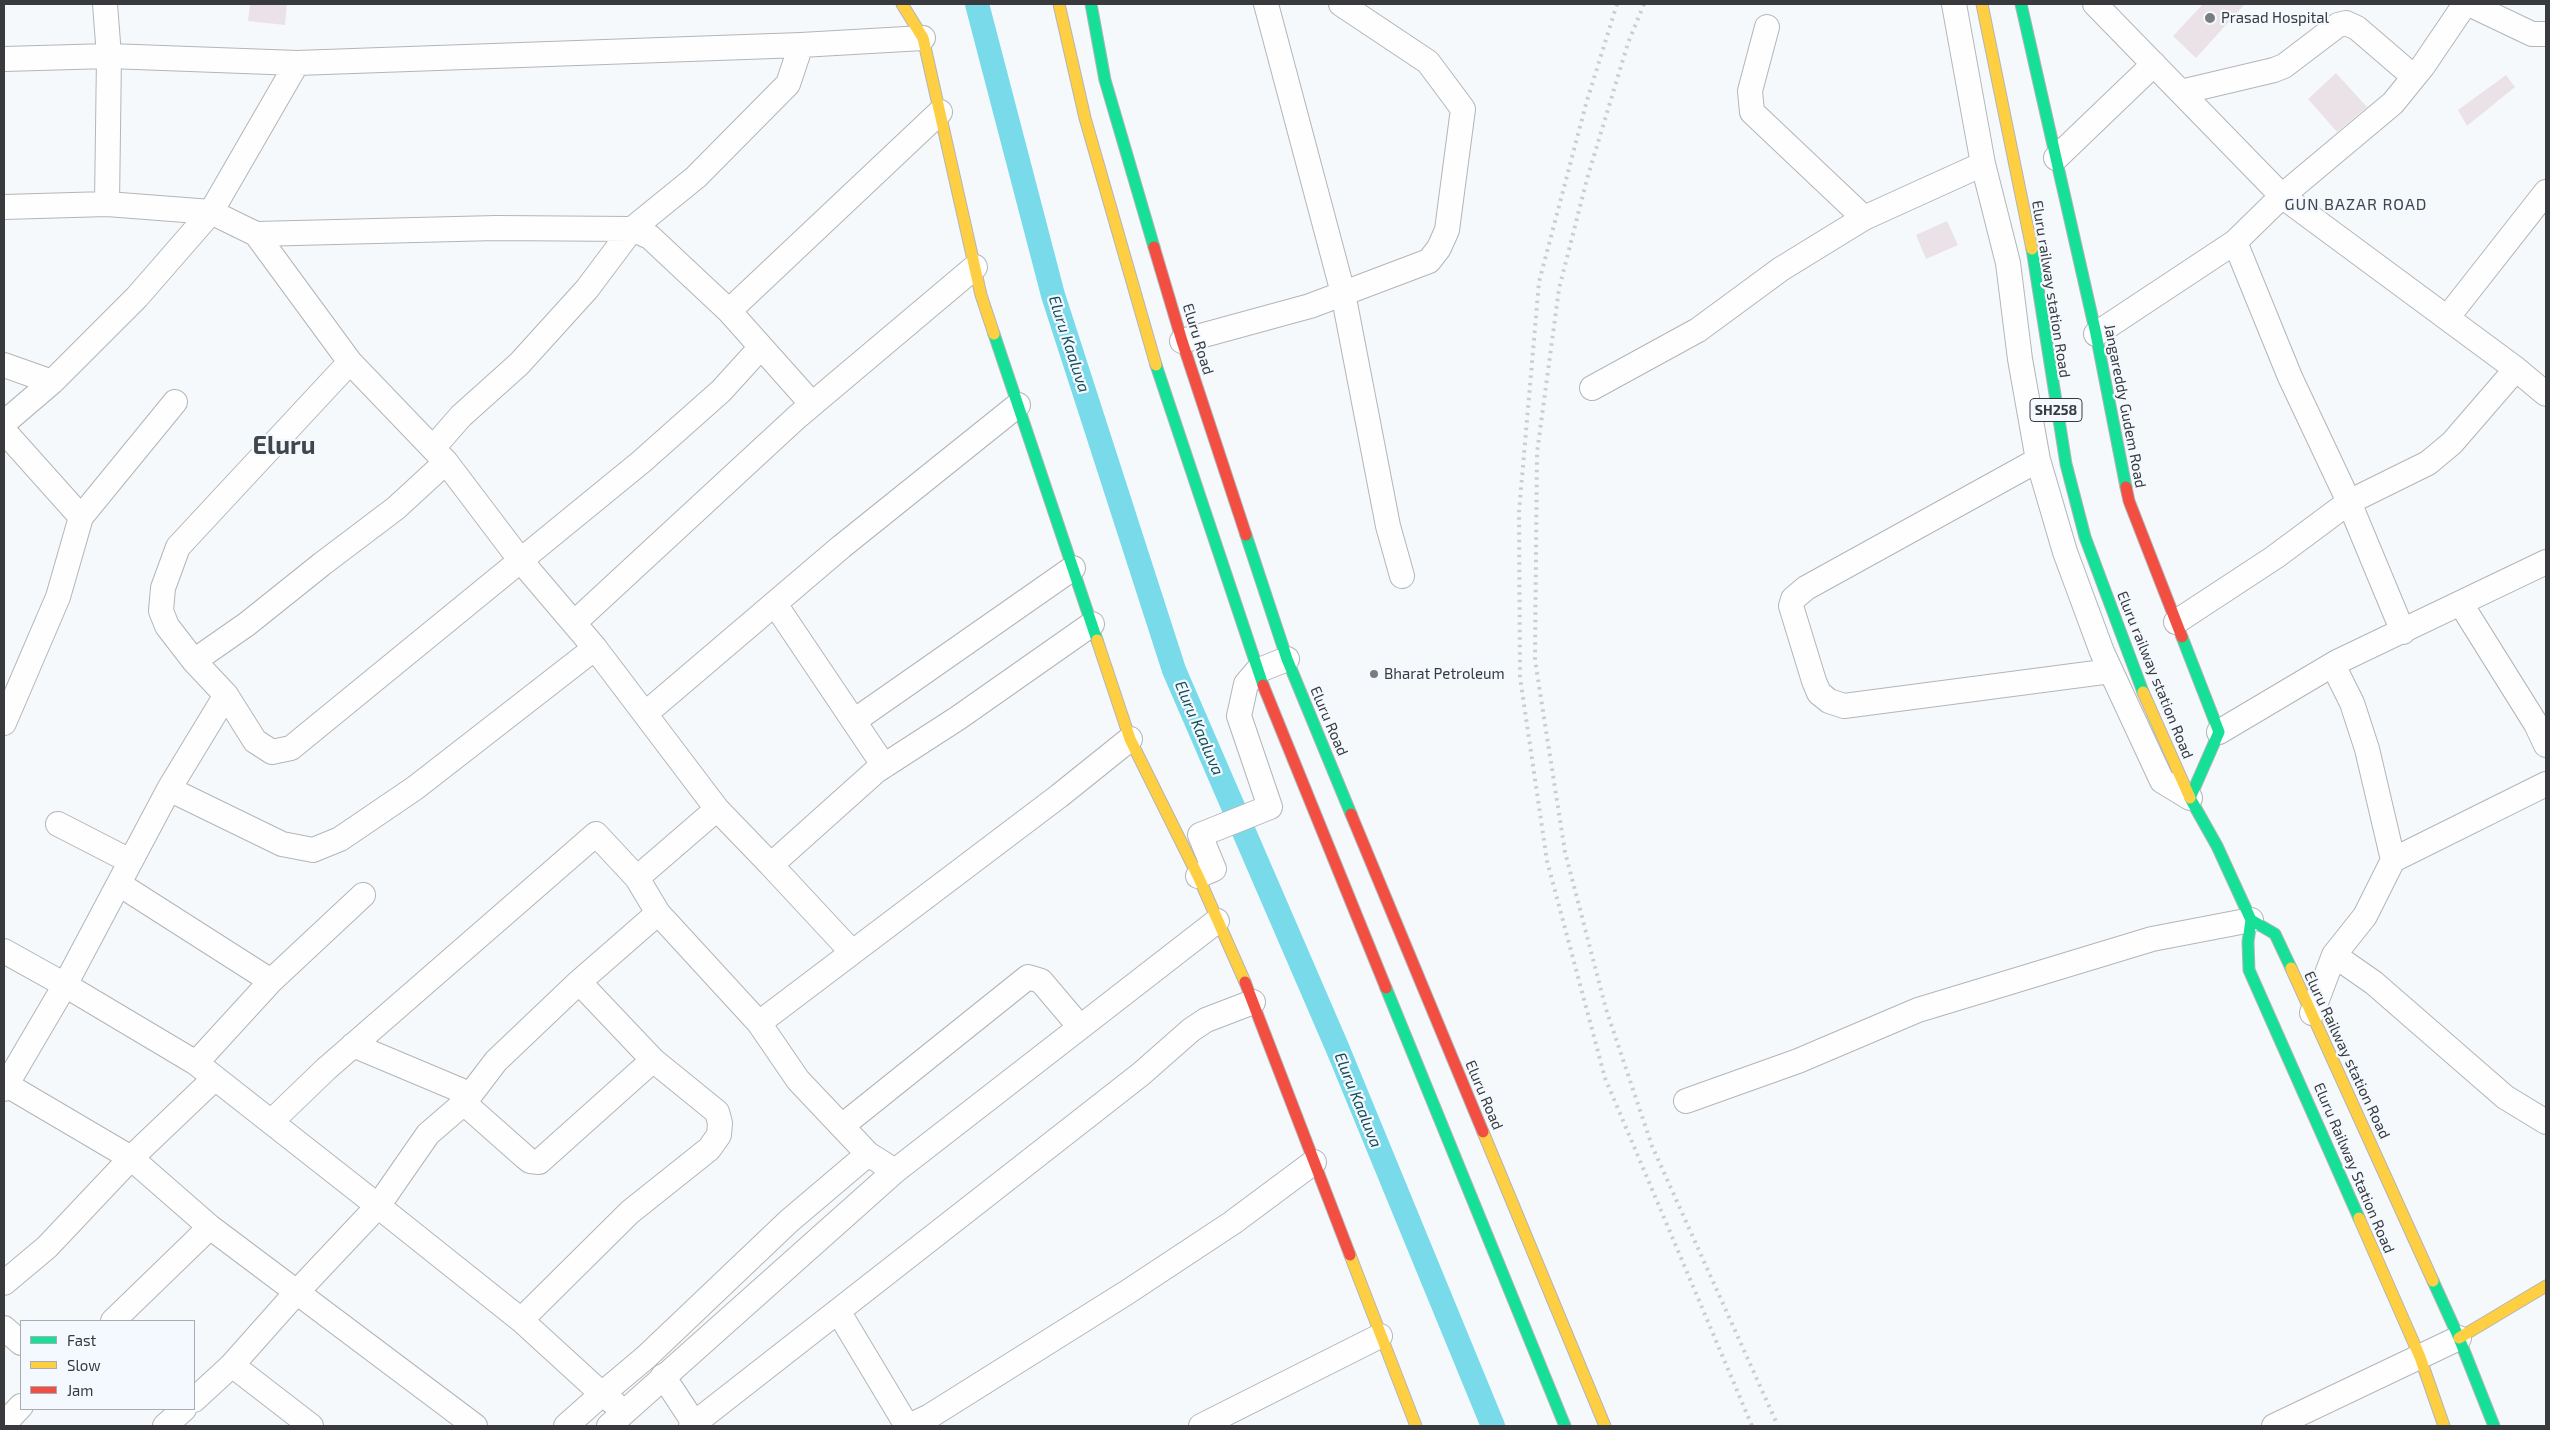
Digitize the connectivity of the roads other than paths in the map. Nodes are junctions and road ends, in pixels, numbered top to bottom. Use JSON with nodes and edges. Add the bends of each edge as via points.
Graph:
{"nodes":[{"id":1,"x":105,"y":4,"type":"edge"},
{"id":2,"x":902,"y":4,"type":"edge"},
{"id":3,"x":1059,"y":4,"type":"edge"},
{"id":4,"x":1091,"y":4,"type":"edge"},
{"id":5,"x":1266,"y":4,"type":"edge"},
{"id":6,"x":1341,"y":4,"type":"edge"},
{"id":7,"x":1954,"y":4,"type":"edge"},
{"id":8,"x":1982,"y":4,"type":"edge"},
{"id":9,"x":2021,"y":4,"type":"edge"},
{"id":10,"x":2095,"y":4,"type":"edge"},
{"id":11,"x":2467,"y":4,"type":"edge"},
{"id":12,"x":1767,"y":27,"type":"dead end"},
{"id":13,"x":2546,"y":34,"type":"edge"},
{"id":14,"x":923,"y":38,"type":"junction"},
{"id":15,"x":801,"y":45,"type":"junction"},
{"id":16,"x":108,"y":56,"type":"junction"},
{"id":17,"x":4,"y":59,"type":"edge"},
{"id":18,"x":296,"y":63,"type":"junction"},
{"id":19,"x":2154,"y":64,"type":"junction"},
{"id":20,"x":2414,"y":77,"type":"junction"},
{"id":21,"x":2181,"y":92,"type":"junction"},
{"id":22,"x":940,"y":112,"type":"junction"},
{"id":23,"x":2056,"y":158,"type":"junction"},
{"id":24,"x":1982,"y":164,"type":"junction"},
{"id":25,"x":2546,"y":192,"type":"edge"},
{"id":26,"x":2282,"y":196,"type":"junction"},
{"id":27,"x":107,"y":204,"type":"junction"},
{"id":28,"x":4,"y":206,"type":"edge"},
{"id":29,"x":211,"y":212,"type":"junction"},
{"id":30,"x":1864,"y":218,"type":"junction"},
{"id":31,"x":632,"y":229,"type":"junction"},
{"id":32,"x":256,"y":234,"type":"junction"},
{"id":33,"x":2235,"y":242,"type":"junction"},
{"id":34,"x":974,"y":267,"type":"junction"},
{"id":35,"x":1343,"y":293,"type":"junction"},
{"id":36,"x":729,"y":311,"type":"junction"},
{"id":37,"x":2447,"y":318,"type":"junction"},
{"id":38,"x":2096,"y":334,"type":"junction"},
{"id":39,"x":1182,"y":342,"type":"junction"},
{"id":40,"x":760,"y":347,"type":"junction"},
{"id":41,"x":350,"y":362,"type":"junction"},
{"id":42,"x":4,"y":365,"type":"edge"},
{"id":43,"x":2516,"y":369,"type":"junction"},
{"id":44,"x":52,"y":382,"type":"junction"},
{"id":45,"x":1592,"y":388,"type":"dead end"},
{"id":46,"x":2546,"y":394,"type":"edge"},
{"id":47,"x":175,"y":402,"type":"dead end"},
{"id":48,"x":812,"y":404,"type":"junction"},
{"id":49,"x":1018,"y":405,"type":"junction"},
{"id":50,"x":4,"y":422,"type":"edge"},
{"id":51,"x":4,"y":431,"type":"edge"},
{"id":52,"x":440,"y":455,"type":"junction"},
{"id":53,"x":2038,"y":460,"type":"junction"},
{"id":54,"x":2348,"y":502,"type":"junction"},
{"id":55,"x":82,"y":517,"type":"junction"},
{"id":56,"x":521,"y":561,"type":"junction"},
{"id":57,"x":2546,"y":562,"type":"edge"},
{"id":58,"x":1073,"y":568,"type":"junction"},
{"id":59,"x":1402,"y":576,"type":"dead end"},
{"id":60,"x":775,"y":604,"type":"junction"},
{"id":61,"x":2461,"y":604,"type":"junction"},
{"id":62,"x":2176,"y":622,"type":"junction"},
{"id":63,"x":574,"y":623,"type":"junction"},
{"id":64,"x":1092,"y":624,"type":"junction"},
{"id":65,"x":2403,"y":632,"type":"junction"},
{"id":66,"x":595,"y":648,"type":"junction"},
{"id":67,"x":1287,"y":659,"type":"junction"},
{"id":68,"x":194,"y":661,"type":"junction"},
{"id":69,"x":1257,"y":671,"type":"junction"},
{"id":70,"x":2111,"y":671,"type":"junction"},
{"id":71,"x":2343,"y":684,"type":"junction"},
{"id":72,"x":226,"y":695,"type":"junction"},
{"id":73,"x":645,"y":714,"type":"junction"},
{"id":74,"x":854,"y":721,"type":"junction"},
{"id":75,"x":4,"y":723,"type":"edge"},
{"id":76,"x":2219,"y":732,"type":"junction"},
{"id":77,"x":1130,"y":739,"type":"junction"},
{"id":78,"x":2546,"y":745,"type":"edge"},
{"id":79,"x":884,"y":766,"type":"junction"},
{"id":80,"x":2546,"y":784,"type":"edge"},
{"id":81,"x":169,"y":788,"type":"junction"},
{"id":82,"x":2190,"y":798,"type":"junction"},
{"id":83,"x":717,"y":809,"type":"junction"},
{"id":84,"x":58,"y":824,"type":"dead end"},
{"id":85,"x":2393,"y":860,"type":"junction"},
{"id":86,"x":130,"y":861,"type":"junction"},
{"id":87,"x":771,"y":865,"type":"junction"},
{"id":88,"x":1206,"y":872,"type":"junction"},
{"id":89,"x":637,"y":878,"type":"junction"},
{"id":90,"x":119,"y":884,"type":"junction"},
{"id":91,"x":364,"y":895,"type":"dead end"},
{"id":92,"x":658,"y":913,"type":"junction"},
{"id":93,"x":2251,"y":920,"type":"junction"},
{"id":94,"x":1216,"y":921,"type":"junction"},
{"id":95,"x":4,"y":951,"type":"edge"},
{"id":96,"x":851,"y":952,"type":"junction"},
{"id":97,"x":2334,"y":954,"type":"junction"},
{"id":98,"x":271,"y":981,"type":"junction"},
{"id":99,"x":579,"y":982,"type":"junction"},
{"id":100,"x":65,"y":984,"type":"junction"},
{"id":101,"x":1250,"y":994,"type":"junction"},
{"id":102,"x":2312,"y":1013,"type":"junction"},
{"id":103,"x":759,"y":1022,"type":"junction"},
{"id":104,"x":1080,"y":1027,"type":"junction"},
{"id":105,"x":353,"y":1046,"type":"junction"},
{"id":106,"x":653,"y":1060,"type":"junction"},
{"id":107,"x":196,"y":1063,"type":"junction"},
{"id":108,"x":215,"y":1078,"type":"junction"},
{"id":109,"x":5,"y":1087,"type":"edge"},
{"id":110,"x":1686,"y":1101,"type":"dead end"},
{"id":111,"x":464,"y":1103,"type":"junction"},
{"id":112,"x":271,"y":1122,"type":"junction"},
{"id":113,"x":2546,"y":1122,"type":"edge"},
{"id":114,"x":842,"y":1126,"type":"junction"},
{"id":115,"x":868,"y":1154,"type":"junction"},
{"id":116,"x":131,"y":1158,"type":"junction"},
{"id":117,"x":1314,"y":1162,"type":"junction"},
{"id":118,"x":894,"y":1171,"type":"junction"},
{"id":119,"x":378,"y":1206,"type":"junction"},
{"id":120,"x":210,"y":1227,"type":"junction"},
{"id":121,"x":4,"y":1284,"type":"edge"},
{"id":122,"x":2546,"y":1286,"type":"edge"},
{"id":123,"x":296,"y":1293,"type":"junction"},
{"id":124,"x":838,"y":1311,"type":"junction"},
{"id":125,"x":114,"y":1320,"type":"edge"},
{"id":126,"x":521,"y":1320,"type":"junction"},
{"id":127,"x":4,"y":1328,"type":"edge"},
{"id":128,"x":1380,"y":1336,"type":"junction"},
{"id":129,"x":2459,"y":1338,"type":"junction"},
{"id":130,"x":20,"y":1342,"type":"edge"},
{"id":131,"x":2420,"y":1357,"type":"junction"},
{"id":132,"x":232,"y":1365,"type":"junction"},
{"id":133,"x":668,"y":1383,"type":"junction"},
{"id":134,"x":602,"y":1394,"type":"junction"},
{"id":135,"x":195,"y":1399,"type":"edge"},
{"id":136,"x":20,"y":1407,"type":"edge"},
{"id":137,"x":183,"y":1410,"type":"edge"},
{"id":138,"x":616,"y":1419,"type":"edge"},
{"id":139,"x":692,"y":1422,"type":"edge"},
{"id":140,"x":4,"y":1424,"type":"edge"},
{"id":141,"x":166,"y":1426,"type":"edge"},
{"id":142,"x":311,"y":1426,"type":"edge"},
{"id":143,"x":475,"y":1426,"type":"edge"},
{"id":144,"x":566,"y":1426,"type":"edge"},
{"id":145,"x":908,"y":1426,"type":"edge"},
{"id":146,"x":1202,"y":1426,"type":"edge"},
{"id":147,"x":1416,"y":1426,"type":"edge"},
{"id":148,"x":1565,"y":1426,"type":"edge"},
{"id":149,"x":1605,"y":1426,"type":"edge"},
{"id":150,"x":2274,"y":1426,"type":"edge"},
{"id":151,"x":2444,"y":1426,"type":"edge"},
{"id":152,"x":2494,"y":1426,"type":"edge"}],
"edges":[{"from":1,"to":16,"type":"street"},
{"from":2,"to":14,"type":"main road"},
{"from":3,"to":69,"type":"main road","via":[[1085,118],[1156,365]]},
{"from":4,"to":39,"type":"main road","name":"Eluru Road","via":[[1105,80]]},
{"from":5,"to":35,"type":"street"},
{"from":6,"to":35,"type":"street","via":[[1428,62],[1463,109],[1447,230],[1439,248],[1429,261]]},
{"from":7,"to":24,"type":"street"},
{"from":8,"to":82,"type":"main road","name":"Eluru railway station Road","number":"SH258","via":[[2032,251],[2066,464],[2085,537],[2138,680]]},
{"from":9,"to":23,"type":"main road","name":"Jangareddy Gudem Road"},
{"from":10,"to":19,"type":"street"},
{"from":11,"to":13,"type":"street","via":[[2532,34]]},
{"from":11,"to":20,"type":"street"},
{"from":12,"to":30,"type":"street","via":[[1750,91],[1752,112]]},
{"from":14,"to":15,"type":"street"},
{"from":14,"to":22,"type":"main road"},
{"from":15,"to":18,"type":"street"},
{"from":15,"to":31,"type":"street","via":[[788,84],[696,177]]},
{"from":16,"to":17,"type":"street"},
{"from":16,"to":18,"type":"street"},
{"from":16,"to":27,"type":"street"},
{"from":18,"to":29,"type":"street"},
{"from":19,"to":21,"type":"street"},
{"from":19,"to":23,"type":"street"},
{"from":20,"to":21,"type":"street","via":[[2346,23],[2338,25],[2284,66]]},
{"from":20,"to":26,"type":"street","via":[[2393,103]]},
{"from":21,"to":26,"type":"street"},
{"from":22,"to":34,"type":"main road"},
{"from":22,"to":36,"type":"street"},
{"from":23,"to":38,"type":"main road","name":"Jangareddy Gudem Road"},
{"from":24,"to":30,"type":"street"},
{"from":24,"to":53,"type":"street","via":[[2008,263],[2020,359]]},
{"from":25,"to":37,"type":"street"},
{"from":26,"to":33,"type":"street"},
{"from":26,"to":37,"type":"street"},
{"from":27,"to":28,"type":"street"},
{"from":27,"to":29,"type":"street"},
{"from":29,"to":32,"type":"street"},
{"from":29,"to":44,"type":"street","via":[[136,297]]},
{"from":30,"to":45,"type":"street","via":[[1781,270],[1698,330]]},
{"from":31,"to":32,"type":"street","via":[[486,228]]},
{"from":31,"to":36,"type":"street","via":[[650,237]]},
{"from":31,"to":52,"type":"street","via":[[587,288],[519,364],[461,416]]},
{"from":32,"to":41,"type":"street"},
{"from":33,"to":38,"type":"street"},
{"from":33,"to":54,"type":"street","via":[[2290,377]]},
{"from":34,"to":48,"type":"street"},
{"from":34,"to":49,"type":"main road"},
{"from":35,"to":39,"type":"street","via":[[1310,306]]},
{"from":35,"to":59,"type":"street","via":[[1388,526]]},
{"from":36,"to":40,"type":"street"},
{"from":37,"to":43,"type":"street"},
{"from":38,"to":62,"type":"main road","name":"Jangareddy Gudem Road","via":[[2129,502]]},
{"from":39,"to":67,"type":"main road","name":"Eluru Road"},
{"from":40,"to":48,"type":"street"},
{"from":40,"to":56,"type":"street","via":[[720,391],[641,462]]},
{"from":41,"to":52,"type":"street"},
{"from":41,"to":68,"type":"street","via":[[178,546],[163,588],[161,611],[167,626]]},
{"from":42,"to":44,"type":"street"},
{"from":43,"to":46,"type":"street"},
{"from":43,"to":54,"type":"street","via":[[2452,443],[2428,463]]},
{"from":44,"to":50,"type":"street"},
{"from":47,"to":55,"type":"street"},
{"from":48,"to":63,"type":"street"},
{"from":49,"to":58,"type":"main road"},
{"from":49,"to":60,"type":"street"},
{"from":51,"to":55,"type":"street"},
{"from":52,"to":56,"type":"street"},
{"from":52,"to":68,"type":"street","via":[[396,508],[247,624]]},
{"from":53,"to":70,"type":"street","via":[[2064,552]]},
{"from":53,"to":70,"type":"street","via":[[1806,588],[1793,599],[1791,606],[1814,681],[1819,693],[1844,706]]},
{"from":54,"to":62,"type":"street","via":[[2275,557]]},
{"from":54,"to":65,"type":"street"},
{"from":55,"to":75,"type":"street","via":[[58,597]]},
{"from":56,"to":63,"type":"street"},
{"from":56,"to":72,"type":"street","via":[[291,748],[272,752],[255,741]]},
{"from":57,"to":61,"type":"street"},
{"from":58,"to":64,"type":"main road"},
{"from":58,"to":74,"type":"street"},
{"from":60,"to":73,"type":"street"},
{"from":60,"to":74,"type":"street"},
{"from":61,"to":65,"type":"street"},
{"from":61,"to":78,"type":"street"},
{"from":62,"to":76,"type":"main road","name":"Jangareddy Gudem Road"},
{"from":63,"to":66,"type":"street"},
{"from":64,"to":77,"type":"main road"},
{"from":64,"to":79,"type":"street"},
{"from":65,"to":71,"type":"street"},
{"from":66,"to":73,"type":"street"},
{"from":66,"to":81,"type":"street","via":[[415,788],[340,839],[313,850],[282,844]]},
{"from":67,"to":69,"type":"street"},
{"from":67,"to":149,"type":"main road","name":"Eluru Road"},
{"from":68,"to":72,"type":"street"},
{"from":69,"to":88,"type":"street","via":[[1246,684],[1238,716],[1270,807],[1200,835]]},
{"from":69,"to":148,"type":"main road"},
{"from":70,"to":82,"type":"street","via":[[2162,781]]},
{"from":71,"to":76,"type":"street"},
{"from":71,"to":85,"type":"street","via":[[2382,806]]},
{"from":72,"to":81,"type":"street"},
{"from":73,"to":83,"type":"street"},
{"from":74,"to":79,"type":"street"},
{"from":76,"to":82,"type":"main road"},
{"from":77,"to":88,"type":"main road"},
{"from":77,"to":96,"type":"street","via":[[1052,802]]},
{"from":79,"to":87,"type":"street"},
{"from":80,"to":85,"type":"street"},
{"from":81,"to":86,"type":"street"},
{"from":82,"to":93,"type":"main road","via":[[2217,846]]},
{"from":83,"to":87,"type":"street"},
{"from":83,"to":89,"type":"street"},
{"from":84,"to":86,"type":"street"},
{"from":85,"to":97,"type":"street","via":[[2365,916]]},
{"from":86,"to":90,"type":"street"},
{"from":87,"to":96,"type":"street"},
{"from":88,"to":94,"type":"main road"},
{"from":89,"to":92,"type":"street"},
{"from":89,"to":105,"type":"street","via":[[596,834]]},
{"from":90,"to":98,"type":"street"},
{"from":90,"to":100,"type":"street"},
{"from":91,"to":98,"type":"street"},
{"from":92,"to":99,"type":"street"},
{"from":92,"to":103,"type":"street"},
{"from":93,"to":102,"type":"main road","name":"Eluru Railway station Road","via":[[2275,934]]},
{"from":93,"to":110,"type":"street","via":[[2152,940],[1918,1010],[1798,1061]]},
{"from":93,"to":131,"type":"main road","name":"Eluru Railway Station Road","via":[[2248,942],[2250,970]]},
{"from":94,"to":101,"type":"main road"},
{"from":94,"to":104,"type":"street"},
{"from":95,"to":100,"type":"street"},
{"from":96,"to":103,"type":"street"},
{"from":97,"to":102,"type":"street"},
{"from":97,"to":113,"type":"street","via":[[2374,983],[2505,1097]]},
{"from":98,"to":107,"type":"street"},
{"from":99,"to":106,"type":"street"},
{"from":99,"to":111,"type":"street","via":[[496,1061]]},
{"from":100,"to":107,"type":"street"},
{"from":100,"to":109,"type":"street"},
{"from":101,"to":117,"type":"main road"},
{"from":101,"to":124,"type":"street","via":[[1192,1030],[1141,1074]]},
{"from":102,"to":129,"type":"main road","name":"Eluru Railway station Road"},
{"from":103,"to":114,"type":"street","via":[[798,1080]]},
{"from":104,"to":114,"type":"street","via":[[1041,981],[1028,977]]},
{"from":104,"to":118,"type":"street"},
{"from":105,"to":111,"type":"street","via":[[460,1090]]},
{"from":105,"to":112,"type":"street"},
{"from":106,"to":111,"type":"street","via":[[539,1162],[530,1161]]},
{"from":106,"to":126,"type":"street","via":[[717,1112],[719,1135],[709,1149],[630,1212]]},
{"from":107,"to":108,"type":"street"},
{"from":108,"to":112,"type":"street"},
{"from":108,"to":116,"type":"street"},
{"from":109,"to":116,"type":"street"},
{"from":111,"to":119,"type":"street","via":[[428,1134]]},
{"from":112,"to":119,"type":"street"},
{"from":114,"to":115,"type":"street"},
{"from":115,"to":118,"type":"street"},
{"from":115,"to":134,"type":"street","via":[[789,1221],[646,1357]]},
{"from":116,"to":120,"type":"street"},
{"from":116,"to":121,"type":"street","via":[[47,1247]]},
{"from":117,"to":128,"type":"main road"},
{"from":117,"to":145,"type":"street","via":[[1232,1223],[1126,1293],[930,1416]]},
{"from":118,"to":133,"type":"street"},
{"from":119,"to":123,"type":"street"},
{"from":119,"to":126,"type":"street"},
{"from":120,"to":123,"type":"street"},
{"from":120,"to":125,"type":"street"},
{"from":122,"to":129,"type":"main road"},
{"from":123,"to":132,"type":"street"},
{"from":123,"to":143,"type":"street"},
{"from":124,"to":139,"type":"street"},
{"from":124,"to":145,"type":"street"},
{"from":126,"to":134,"type":"street"},
{"from":127,"to":130,"type":"street"},
{"from":128,"to":146,"type":"street"},
{"from":128,"to":147,"type":"main road"},
{"from":129,"to":131,"type":"street"},
{"from":129,"to":152,"type":"main road"},
{"from":131,"to":150,"type":"street"},
{"from":131,"to":151,"type":"main road","name":"Eluru Railway Station Road"},
{"from":132,"to":135,"type":"street"},
{"from":132,"to":142,"type":"street"},
{"from":133,"to":138,"type":"street"},
{"from":133,"to":139,"type":"street"},
{"from":134,"to":138,"type":"street"},
{"from":134,"to":144,"type":"street"},
{"from":136,"to":140,"type":"street"},
{"from":137,"to":141,"type":"street"}]}
